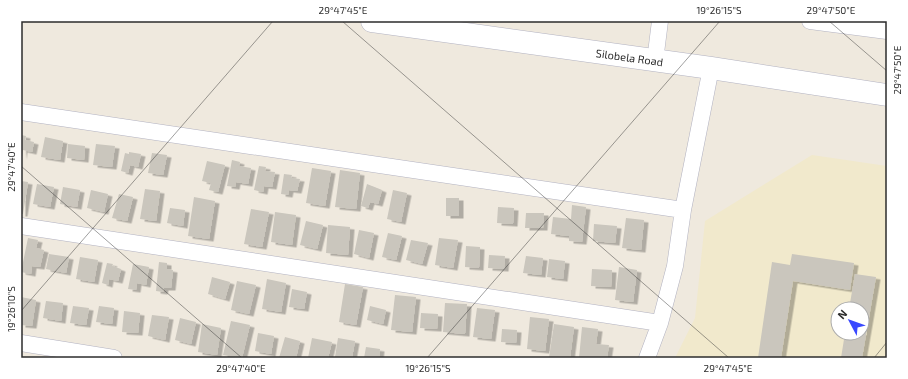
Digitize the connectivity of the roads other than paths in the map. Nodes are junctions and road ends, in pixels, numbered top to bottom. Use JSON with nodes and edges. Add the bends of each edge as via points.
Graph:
{"nodes":[{"id":1,"x":372,"y":21,"type":"edge"},
{"id":2,"x":660,"y":21,"type":"edge"},
{"id":3,"x":810,"y":21,"type":"edge"},
{"id":4,"x":887,"y":31,"type":"edge"},
{"id":5,"x":655,"y":61,"type":"junction"},
{"id":6,"x":711,"y":68,"type":"junction"},
{"id":7,"x":887,"y":95,"type":"edge"},
{"id":8,"x":21,"y":112,"type":"edge"},
{"id":9,"x":683,"y":210,"type":"junction"},
{"id":10,"x":21,"y":226,"type":"edge"},
{"id":11,"x":660,"y":323,"type":"junction"},
{"id":12,"x":21,"y":343,"type":"edge"},
{"id":13,"x":114,"y":358,"type":"edge"},
{"id":14,"x":647,"y":358,"type":"edge"}],
"edges":[{"from":1,"to":5,"type":"street","name":"Silobela Road"},
{"from":2,"to":5,"type":"street"},
{"from":3,"to":4,"type":"street"},
{"from":5,"to":6,"type":"street","name":"Silobela Road"},
{"from":6,"to":7,"type":"street","name":"Silobela Road"},
{"from":6,"to":9,"type":"street"},
{"from":8,"to":9,"type":"street"},
{"from":9,"to":11,"type":"street","via":[[675,266]]},
{"from":10,"to":11,"type":"street"},
{"from":11,"to":14,"type":"street"},
{"from":12,"to":13,"type":"street"}]}
